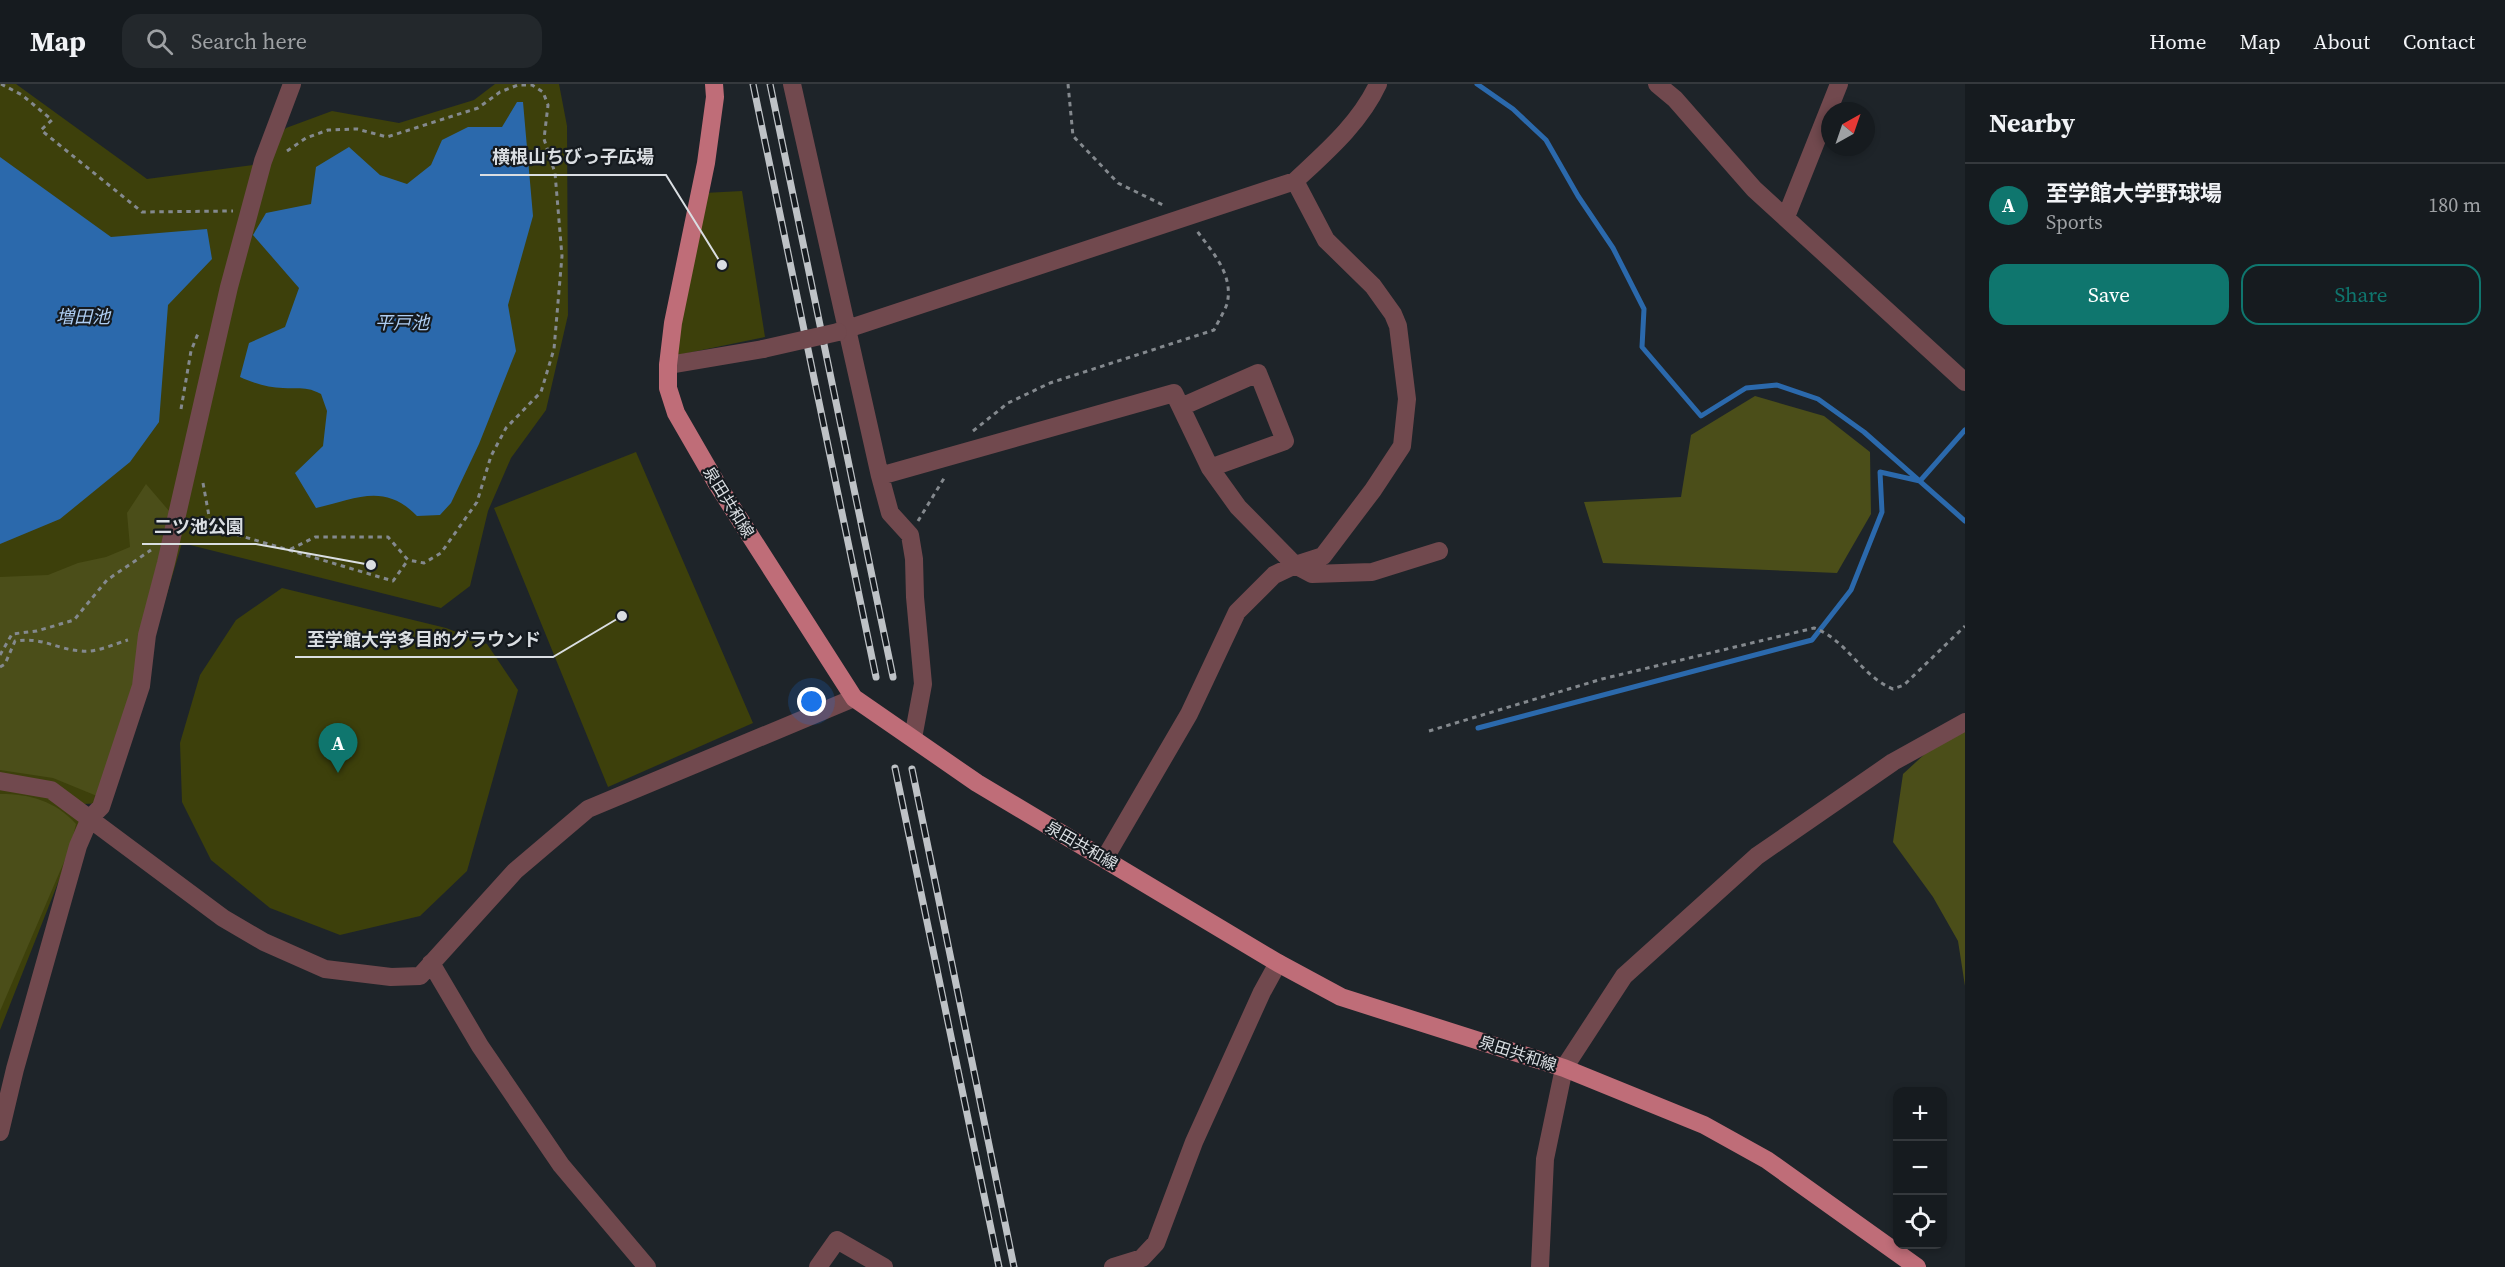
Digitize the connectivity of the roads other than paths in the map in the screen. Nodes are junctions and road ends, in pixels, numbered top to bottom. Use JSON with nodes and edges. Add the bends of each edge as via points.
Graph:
{"nodes":[{"id":1,"x":714,"y":84,"type":"edge"},
{"id":2,"x":792,"y":84,"type":"edge"},
{"id":3,"x":1378,"y":84,"type":"edge"},
{"id":4,"x":1657,"y":84,"type":"edge"},
{"id":5,"x":293,"y":87,"type":"edge"},
{"id":6,"x":1832,"y":88,"type":"edge"},
{"id":7,"x":1295,"y":181,"type":"junction"},
{"id":8,"x":1786,"y":217,"type":"junction"},
{"id":9,"x":842,"y":331,"type":"junction"},
{"id":10,"x":668,"y":365,"type":"junction"},
{"id":11,"x":1965,"y":382,"type":"edge"},
{"id":12,"x":1181,"y":407,"type":"junction"},
{"id":13,"x":1210,"y":468,"type":"junction"},
{"id":14,"x":879,"y":476,"type":"junction"},
{"id":15,"x":1439,"y":551,"type":"dead end"},
{"id":16,"x":1296,"y":564,"type":"junction"},
{"id":17,"x":854,"y":698,"type":"junction"},
{"id":18,"x":1965,"y":722,"type":"edge"},
{"id":19,"x":913,"y":738,"type":"junction"},
{"id":20,"x":0,"y":781,"type":"edge"},
{"id":21,"x":90,"y":818,"type":"junction"},
{"id":22,"x":1105,"y":858,"type":"junction"},
{"id":23,"x":431,"y":963,"type":"junction"},
{"id":24,"x":1278,"y":963,"type":"junction"},
{"id":25,"x":1564,"y":1068,"type":"junction"},
{"id":26,"x":0,"y":1132,"type":"edge"},
{"id":27,"x":647,"y":1267,"type":"edge"},
{"id":28,"x":818,"y":1267,"type":"edge"},
{"id":29,"x":884,"y":1267,"type":"edge"},
{"id":30,"x":1113,"y":1267,"type":"edge"},
{"id":31,"x":1540,"y":1267,"type":"edge"},
{"id":32,"x":1917,"y":1267,"type":"edge"}],
"edges":[{"from":1,"to":10,"type":"main road","name":"泉田共和線","via":[[706,163]]},
{"from":2,"to":9,"type":"street"},
{"from":3,"to":7,"type":"street","via":[[1335,145]]},
{"from":4,"to":8,"type":"street","via":[[1675,99],[1754,189]]},
{"from":5,"to":21,"type":"street","via":[[263,161],[229,287],[147,634],[141,686],[101,807]]},
{"from":6,"to":8,"type":"street"},
{"from":7,"to":9,"type":"street"},
{"from":7,"to":16,"type":"street","via":[[1326,240],[1373,286],[1393,314],[1407,399],[1402,446],[1379,481],[1323,556]]},
{"from":8,"to":11,"type":"street"},
{"from":9,"to":10,"type":"street","bridge":true},
{"from":9,"to":14,"type":"street"},
{"from":10,"to":17,"type":"main road","name":"泉田共和線","via":[[668,388],[676,413]]},
{"from":12,"to":13,"type":"street"},
{"from":12,"to":13,"type":"street","via":[[1258,374],[1285,441]]},
{"from":12,"to":14,"type":"street","via":[[1174,393]]},
{"from":13,"to":16,"type":"street","via":[[1238,507]]},
{"from":14,"to":19,"type":"street","via":[[891,513],[910,535],[914,559],[923,684]]},
{"from":15,"to":16,"type":"street","via":[[1372,572],[1312,574]]},
{"from":16,"to":22,"type":"street","via":[[1274,575],[1237,612],[1189,714]]},
{"from":17,"to":19,"type":"main road","name":"泉田共和線"},
{"from":17,"to":23,"type":"street","via":[[588,809],[515,871]]},
{"from":18,"to":25,"type":"street","via":[[1893,762],[1757,856],[1624,976]]},
{"from":19,"to":22,"type":"main road","name":"泉田共和線","via":[[977,783]]},
{"from":20,"to":21,"type":"street","via":[[51,789]]},
{"from":21,"to":23,"type":"street","via":[[223,918],[264,942],[325,969],[391,977],[420,976]]},
{"from":21,"to":26,"type":"street","via":[[78,846]]},
{"from":22,"to":24,"type":"main road","name":"泉田共和線"},
{"from":23,"to":27,"type":"street","via":[[480,1046],[561,1165]]},
{"from":24,"to":25,"type":"main road","name":"泉田共和線","via":[[1341,997]]},
{"from":24,"to":30,"type":"street","via":[[1194,1142],[1156,1243],[1142,1258]]},
{"from":25,"to":31,"type":"street","via":[[1545,1159]]},
{"from":25,"to":32,"type":"main road","name":"泉田共和線","via":[[1704,1125],[1767,1160]]},
{"from":28,"to":29,"type":"street","via":[[837,1240]]}]}
